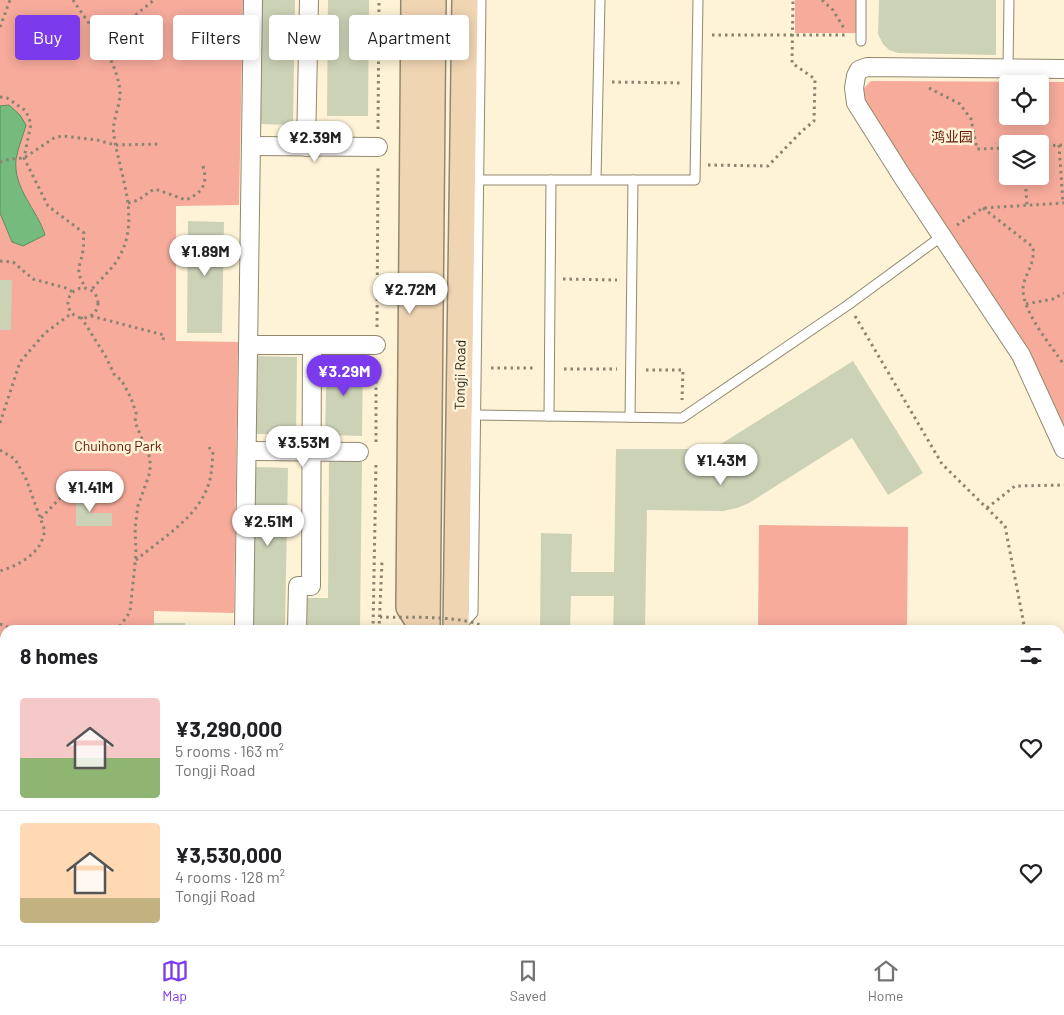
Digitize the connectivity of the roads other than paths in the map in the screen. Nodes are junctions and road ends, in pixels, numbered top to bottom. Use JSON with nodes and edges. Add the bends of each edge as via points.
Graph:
{"nodes":[{"id":1,"x":253,"y":0,"type":"edge"},
{"id":2,"x":309,"y":0,"type":"edge"},
{"id":3,"x":414,"y":0,"type":"edge"},
{"id":4,"x":433,"y":0,"type":"edge"},
{"id":5,"x":465,"y":0,"type":"edge"},
{"id":6,"x":481,"y":0,"type":"edge"},
{"id":7,"x":600,"y":0,"type":"edge"},
{"id":8,"x":698,"y":0,"type":"edge"},
{"id":9,"x":861,"y":0,"type":"edge"},
{"id":10,"x":1009,"y":0,"type":"edge"},
{"id":11,"x":861,"y":38,"type":"road end"},
{"id":12,"x":1008,"y":68,"type":"junction"},
{"id":13,"x":1064,"y":69,"type":"edge"},
{"id":14,"x":251,"y":146,"type":"junction"},
{"id":15,"x":306,"y":147,"type":"junction"},
{"id":16,"x":378,"y":147,"type":"road end"},
{"id":17,"x":596,"y":179,"type":"junction"},
{"id":18,"x":478,"y":180,"type":"junction"},
{"id":19,"x":551,"y":180,"type":"junction"},
{"id":20,"x":633,"y":180,"type":"junction"},
{"id":21,"x":942,"y":236,"type":"junction"},
{"id":22,"x":248,"y":345,"type":"junction"},
{"id":23,"x":312,"y":345,"type":"junction"},
{"id":24,"x":376,"y":345,"type":"road end"},
{"id":25,"x":475,"y":415,"type":"junction"},
{"id":26,"x":549,"y":416,"type":"junction"},
{"id":27,"x":630,"y":417,"type":"junction"},
{"id":28,"x":1064,"y":449,"type":"edge"},
{"id":29,"x":247,"y":451,"type":"junction"},
{"id":30,"x":312,"y":451,"type":"junction"},
{"id":31,"x":359,"y":452,"type":"dead end"},
{"id":32,"x":408,"y":619,"type":"edge"},
{"id":33,"x":244,"y":625,"type":"edge"},
{"id":34,"x":297,"y":625,"type":"edge"},
{"id":35,"x":426,"y":625,"type":"edge"},
{"id":36,"x":470,"y":625,"type":"edge"},
{"id":37,"x":470,"y":625,"type":"edge"}],
"edges":[{"from":1,"to":14,"type":"street"},
{"from":2,"to":15,"type":"street"},
{"from":3,"to":32,"type":"main road"},
{"from":4,"to":35,"type":"main road"},
{"from":5,"to":36,"type":"main road","name":"Tongji Road"},
{"from":6,"to":18,"type":"lane"},
{"from":7,"to":17,"type":"lane"},
{"from":8,"to":20,"type":"lane","via":[[695,180]]},
{"from":9,"to":11,"type":"lane"},
{"from":10,"to":12,"type":"lane"},
{"from":12,"to":13,"type":"street"},
{"from":12,"to":21,"type":"street","via":[[867,67],[859,70],[856,76],[856,103]]},
{"from":14,"to":15,"type":"street"},
{"from":14,"to":22,"type":"street"},
{"from":15,"to":16,"type":"street"},
{"from":17,"to":19,"type":"lane"},
{"from":17,"to":20,"type":"lane"},
{"from":18,"to":19,"type":"lane"},
{"from":18,"to":25,"type":"lane"},
{"from":19,"to":26,"type":"lane"},
{"from":20,"to":27,"type":"lane"},
{"from":21,"to":27,"type":"lane","via":[[848,305],[682,418]]},
{"from":21,"to":28,"type":"street","via":[[1021,355]]},
{"from":22,"to":23,"type":"street"},
{"from":22,"to":29,"type":"street"},
{"from":23,"to":24,"type":"street"},
{"from":23,"to":30,"type":"street"},
{"from":25,"to":26,"type":"lane"},
{"from":25,"to":37,"type":"lane"},
{"from":26,"to":27,"type":"lane"},
{"from":29,"to":30,"type":"street"},
{"from":29,"to":33,"type":"street"},
{"from":30,"to":31,"type":"street"},
{"from":30,"to":34,"type":"street","via":[[311,586],[298,586]]}]}
